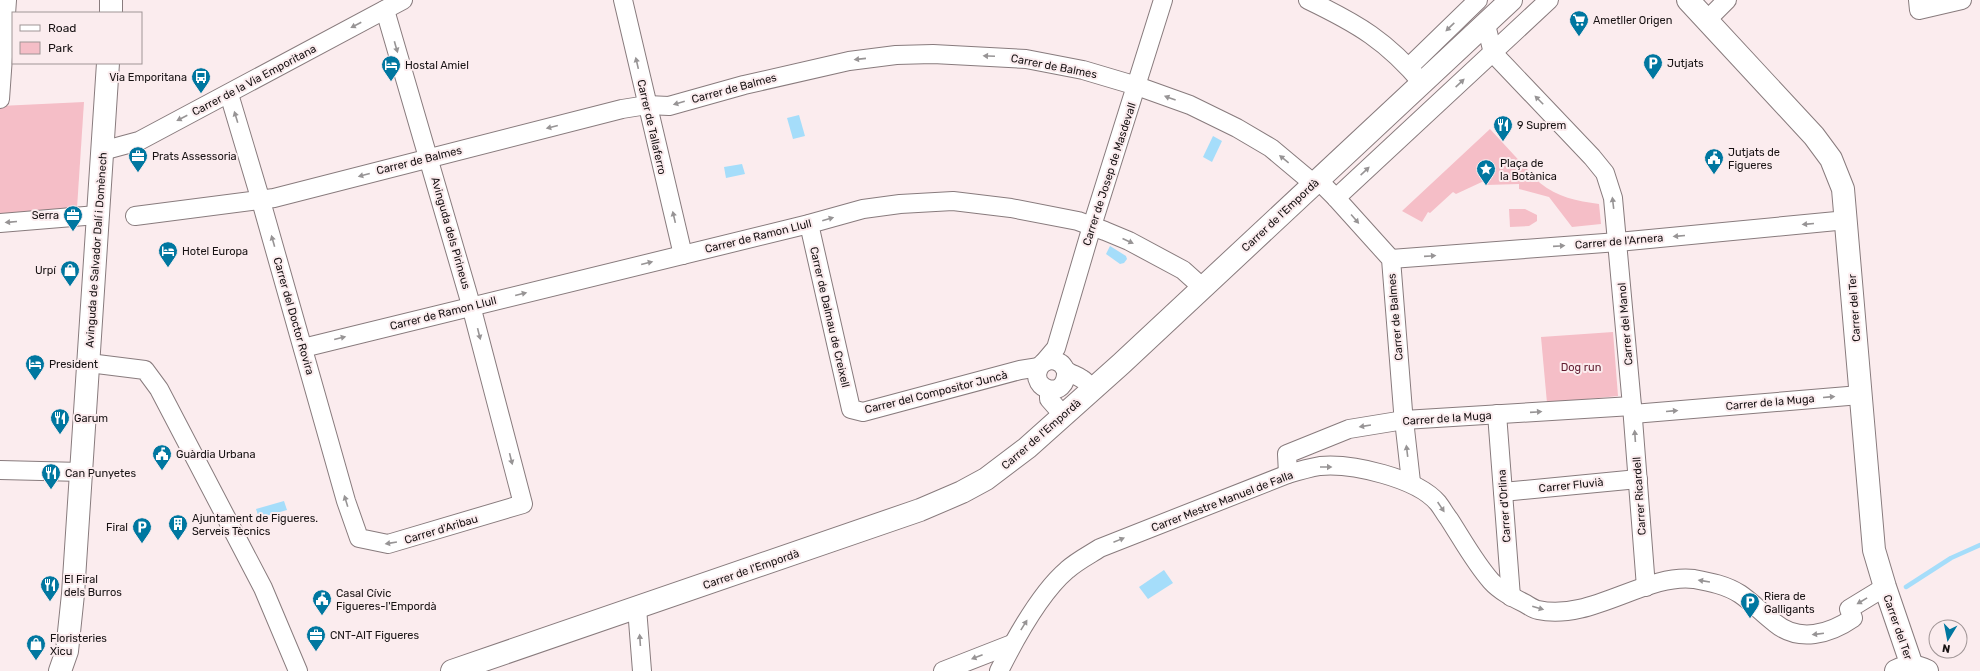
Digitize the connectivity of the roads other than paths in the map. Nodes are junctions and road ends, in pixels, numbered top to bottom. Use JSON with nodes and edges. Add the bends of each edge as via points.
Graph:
{"nodes":[{"id":1,"x":7,"y":0,"type":"edge"},
{"id":2,"x":112,"y":0,"type":"edge"},
{"id":3,"x":403,"y":0,"type":"edge"},
{"id":4,"x":623,"y":0,"type":"edge"},
{"id":5,"x":1163,"y":0,"type":"edge"},
{"id":6,"x":1308,"y":0,"type":"edge"},
{"id":7,"x":1478,"y":0,"type":"edge"},
{"id":8,"x":1511,"y":0,"type":"edge"},
{"id":9,"x":1549,"y":0,"type":"edge"},
{"id":10,"x":1688,"y":0,"type":"edge"},
{"id":11,"x":1728,"y":0,"type":"edge"},
{"id":12,"x":1918,"y":0,"type":"edge"},
{"id":13,"x":1962,"y":0,"type":"edge"},
{"id":14,"x":385,"y":10,"type":"junction"},
{"id":15,"x":111,"y":12,"type":"edge"},
{"id":16,"x":1707,"y":20,"type":"junction"},
{"id":17,"x":1486,"y":25,"type":"junction"},
{"id":18,"x":1493,"y":53,"type":"junction"},
{"id":19,"x":108,"y":64,"type":"edge"},
{"id":20,"x":1409,"y":67,"type":"junction"},
{"id":21,"x":1423,"y":84,"type":"junction"},
{"id":22,"x":1137,"y":86,"type":"junction"},
{"id":23,"x":229,"y":94,"type":"junction"},
{"id":24,"x":0,"y":99,"type":"edge"},
{"id":25,"x":647,"y":105,"type":"junction"},
{"id":26,"x":102,"y":152,"type":"junction"},
{"id":27,"x":429,"y":157,"type":"junction"},
{"id":28,"x":1316,"y":182,"type":"junction"},
{"id":29,"x":1336,"y":198,"type":"junction"},
{"id":30,"x":261,"y":201,"type":"junction"},
{"id":31,"x":98,"y":215,"type":"junction"},
{"id":32,"x":135,"y":216,"type":"dead end"},
{"id":33,"x":1847,"y":220,"type":"junction"},
{"id":34,"x":0,"y":223,"type":"edge"},
{"id":35,"x":809,"y":224,"type":"junction"},
{"id":36,"x":1092,"y":226,"type":"junction"},
{"id":37,"x":1618,"y":242,"type":"junction"},
{"id":38,"x":683,"y":255,"type":"junction"},
{"id":39,"x":1391,"y":260,"type":"junction"},
{"id":40,"x":1203,"y":288,"type":"junction"},
{"id":41,"x":472,"y":306,"type":"junction"},
{"id":42,"x":303,"y":348,"type":"junction"},
{"id":43,"x":89,"y":363,"type":"junction"},
{"id":44,"x":1046,"y":365,"type":"junction"},
{"id":45,"x":1049,"y":390,"type":"junction"},
{"id":46,"x":1092,"y":390,"type":"junction"},
{"id":47,"x":1860,"y":395,"type":"junction"},
{"id":48,"x":851,"y":409,"type":"joint"},
{"id":49,"x":1633,"y":410,"type":"junction"},
{"id":50,"x":1497,"y":414,"type":"junction"},
{"id":51,"x":1063,"y":415,"type":"junction"},
{"id":52,"x":1404,"y":420,"type":"junction"},
{"id":53,"x":0,"y":470,"type":"edge"},
{"id":54,"x":82,"y":472,"type":"junction"},
{"id":55,"x":1288,"y":474,"type":"junction"},
{"id":56,"x":1638,"y":479,"type":"junction"},
{"id":57,"x":1411,"y":482,"type":"junction"},
{"id":58,"x":1503,"y":492,"type":"junction"},
{"id":59,"x":522,"y":504,"type":"joint"},
{"id":60,"x":359,"y":538,"type":"joint"},
{"id":61,"x":1646,"y":587,"type":"junction"},
{"id":62,"x":1885,"y":587,"type":"junction"},
{"id":63,"x":1511,"y":597,"type":"junction"},
{"id":64,"x":638,"y":608,"type":"junction"},
{"id":65,"x":1012,"y":644,"type":"junction"},
{"id":66,"x":65,"y":664,"type":"edge"},
{"id":67,"x":1912,"y":669,"type":"edge"},
{"id":68,"x":298,"y":671,"type":"edge"},
{"id":69,"x":452,"y":671,"type":"edge"},
{"id":70,"x":642,"y":671,"type":"edge"},
{"id":71,"x":943,"y":671,"type":"edge"},
{"id":72,"x":999,"y":671,"type":"edge"}],
"edges":[{"from":1,"to":24,"type":"street"},
{"from":2,"to":15,"type":"main road"},
{"from":3,"to":14,"type":"street","name":"Carrer de la Via Emporitana"},
{"from":25,"to":4,"type":"street","name":"Carrer de Tallaferro","one_way":true},
{"from":5,"to":22,"type":"street","name":"Carrer de Josep de Masdevall"},
{"from":6,"to":20,"type":"street","via":[[1352,21],[1377,38]]},
{"from":7,"to":20,"type":"street","one_way":true},
{"from":8,"to":17,"type":"main road","name":"Carrer de l'Empordà"},
{"from":9,"to":18,"type":"street"},
{"from":10,"to":16,"type":"main road","name":"Carrer del Ter"},
{"from":11,"to":16,"type":"street"},
{"from":12,"to":13,"type":"street","via":[[1919,10]]},
{"from":14,"to":23,"type":"street","name":"Carrer de la Via Emporitana","one_way":true},
{"from":14,"to":27,"type":"street","name":"Avinguda dels Pirineus","one_way":true},
{"from":16,"to":33,"type":"main road","name":"Carrer del Ter","via":[[1831,159],[1841,181]]},
{"from":17,"to":18,"type":"street"},
{"from":17,"to":21,"type":"main road","name":"Carrer de l'Empordà"},
{"from":29,"to":18,"type":"street","one_way":true},
{"from":37,"to":18,"type":"street","name":"Carrer del Manol","one_way":true,"via":[[1612,192],[1605,173],[1554,115]]},
{"from":19,"to":26,"type":"main road","name":"Avinguda de Salvador Dalí i Domènech"},
{"from":20,"to":21,"type":"street"},
{"from":21,"to":28,"type":"main road","name":"Carrer de l'Empordà"},
{"from":22,"to":25,"type":"street","name":"Carrer de Balmes","one_way":true,"via":[[1083,70],[1026,59],[972,55],[904,55],[849,61],[744,84],[669,106]]},
{"from":28,"to":22,"type":"street","name":"Carrer de Balmes","one_way":true,"via":[[1271,148],[1237,128],[1190,105]]},
{"from":22,"to":36,"type":"street","name":"Carrer de Josep de Masdevall"},
{"from":23,"to":26,"type":"street","name":"Carrer de la Via Emporitana","one_way":true,"via":[[138,141]]},
{"from":30,"to":23,"type":"street","name":"Carrer del Doctor Rovira","one_way":true},
{"from":25,"to":27,"type":"street","name":"Carrer de Balmes","one_way":true},
{"from":38,"to":25,"type":"street","name":"Carrer de Tallaferro","one_way":true},
{"from":26,"to":31,"type":"main road","name":"Avinguda de Salvador Dalí i Domènech"},
{"from":27,"to":30,"type":"street","name":"Carrer de Balmes","one_way":true},
{"from":27,"to":41,"type":"street","name":"Avinguda dels Pirineus"},
{"from":28,"to":29,"type":"street","name":"Carrer de Balmes"},
{"from":28,"to":40,"type":"main road","name":"Carrer de l'Empordà"},
{"from":29,"to":39,"type":"street","name":"Carrer de Balmes","one_way":true},
{"from":30,"to":32,"type":"street","name":"Carrer de Balmes"},
{"from":42,"to":30,"type":"street","name":"Carrer del Doctor Rovira","one_way":true},
{"from":31,"to":34,"type":"street","one_way":true},
{"from":31,"to":43,"type":"main road","name":"Avinguda de Salvador Dalí i Domènech"},
{"from":33,"to":37,"type":"street","name":"Carrer de l'Arnera","one_way":true},
{"from":33,"to":47,"type":"main road","name":"Carrer del Ter"},
{"from":35,"to":36,"type":"street","name":"Carrer de Ramon Llull","one_way":true,"via":[[863,209],[953,201],[1011,208]]},
{"from":35,"to":38,"type":"street","name":"Carrer de Ramon Llull"},
{"from":35,"to":48,"type":"street","name":"Carrer de Dalmau de Creixell"},
{"from":36,"to":40,"type":"street","name":"Carrer de Ramon Llull","one_way":true,"via":[[1129,241],[1183,270]]},
{"from":36,"to":44,"type":"street","name":"Carrer de Josep de Masdevall"},
{"from":39,"to":37,"type":"street","name":"Carrer de l'Arnera","one_way":true},
{"from":37,"to":49,"type":"street","name":"Carrer del Manol"},
{"from":41,"to":38,"type":"street","name":"Carrer de Ramon Llull","one_way":true},
{"from":39,"to":52,"type":"street","name":"Carrer de Balmes"},
{"from":40,"to":46,"type":"main road","name":"Carrer de l'Empordà"},
{"from":42,"to":41,"type":"street","name":"Carrer de Ramon Llull","one_way":true},
{"from":41,"to":59,"type":"street","name":"Avinguda dels Pirineus","one_way":true},
{"from":60,"to":42,"type":"street","name":"Carrer del Doctor Rovira","one_way":true,"via":[[346,501]]},
{"from":43,"to":54,"type":"main road","name":"Avinguda de Salvador Dalí i Domènech"},
{"from":43,"to":68,"type":"street","via":[[145,370],[159,389],[263,588]]},
{"from":44,"to":45,"type":"street","via":[[1038,381]]},
{"from":44,"to":45,"type":"street","name":"Carrer de Josep de Masdevall","via":[[1067,378],[1063,385]]},
{"from":44,"to":46,"type":"street","via":[[1083,379]]},
{"from":44,"to":48,"type":"street","name":"Carrer del Compositor Juncà","via":[[863,412]]},
{"from":45,"to":51,"type":"street","via":[[1049,399]]},
{"from":46,"to":51,"type":"main road","name":"Carrer de l'Empordà"},
{"from":49,"to":47,"type":"street","name":"Carrer de la Muga","one_way":true},
{"from":47,"to":62,"type":"main road","name":"Carrer del Ter","via":[[1874,550]]},
{"from":50,"to":49,"type":"street","name":"Carrer de la Muga","one_way":true},
{"from":56,"to":49,"type":"street","name":"Carrer Ricardell","one_way":true},
{"from":50,"to":52,"type":"street","name":"Carrer de la Muga"},
{"from":50,"to":58,"type":"street","name":"Carrer d'Orlina"},
{"from":51,"to":64,"type":"main road","name":"Carrer de l'Empordà","via":[[1004,467],[962,492],[920,510]]},
{"from":52,"to":55,"type":"street","name":"Carrer de la Muga","one_way":true,"via":[[1349,429],[1287,454]]},
{"from":57,"to":52,"type":"street","name":"Carrer de Balmes","one_way":true},
{"from":53,"to":54,"type":"street"},
{"from":54,"to":66,"type":"main road","name":"Avinguda de Salvador Dalí i Domènech"},
{"from":55,"to":57,"type":"street","name":"Carrer Mestre Manuel de Falla","one_way":true,"via":[[1320,466],[1354,467]]},
{"from":65,"to":55,"type":"street","name":"Carrer Mestre Manuel de Falla","one_way":true,"via":[[1055,583],[1080,560],[1100,548]]},
{"from":56,"to":58,"type":"street","name":"Carrer Fluvià"},
{"from":56,"to":61,"type":"street","name":"Carrer Ricardell"},
{"from":57,"to":63,"type":"street","name":"Carrer Mestre Manuel de Falla","one_way":true,"via":[[1438,502],[1492,582]]},
{"from":58,"to":63,"type":"street","name":"Carrer d'Orlina"},
{"from":59,"to":60,"type":"street","name":"Carrer d'Aribau","one_way":true,"via":[[388,544]]},
{"from":62,"to":61,"type":"street","name":"Carrer Mestre Manuel de Falla","one_way":true,"via":[[1849,609],[1853,618],[1847,622],[1825,633],[1798,635],[1777,625],[1740,594],[1720,584],[1691,579]]},
{"from":63,"to":61,"type":"street","name":"Carrer Mestre Manuel de Falla","one_way":true,"via":[[1538,610],[1566,612],[1610,601]]},
{"from":62,"to":67,"type":"main road","name":"Carrer del Ter"},
{"from":64,"to":69,"type":"main road","name":"Carrer de l'Empordà"},
{"from":70,"to":64,"type":"street","one_way":true},
{"from":65,"to":71,"type":"street","one_way":true},
{"from":65,"to":72,"type":"street","name":"Carrer Mestre Manuel de Falla"}]}
